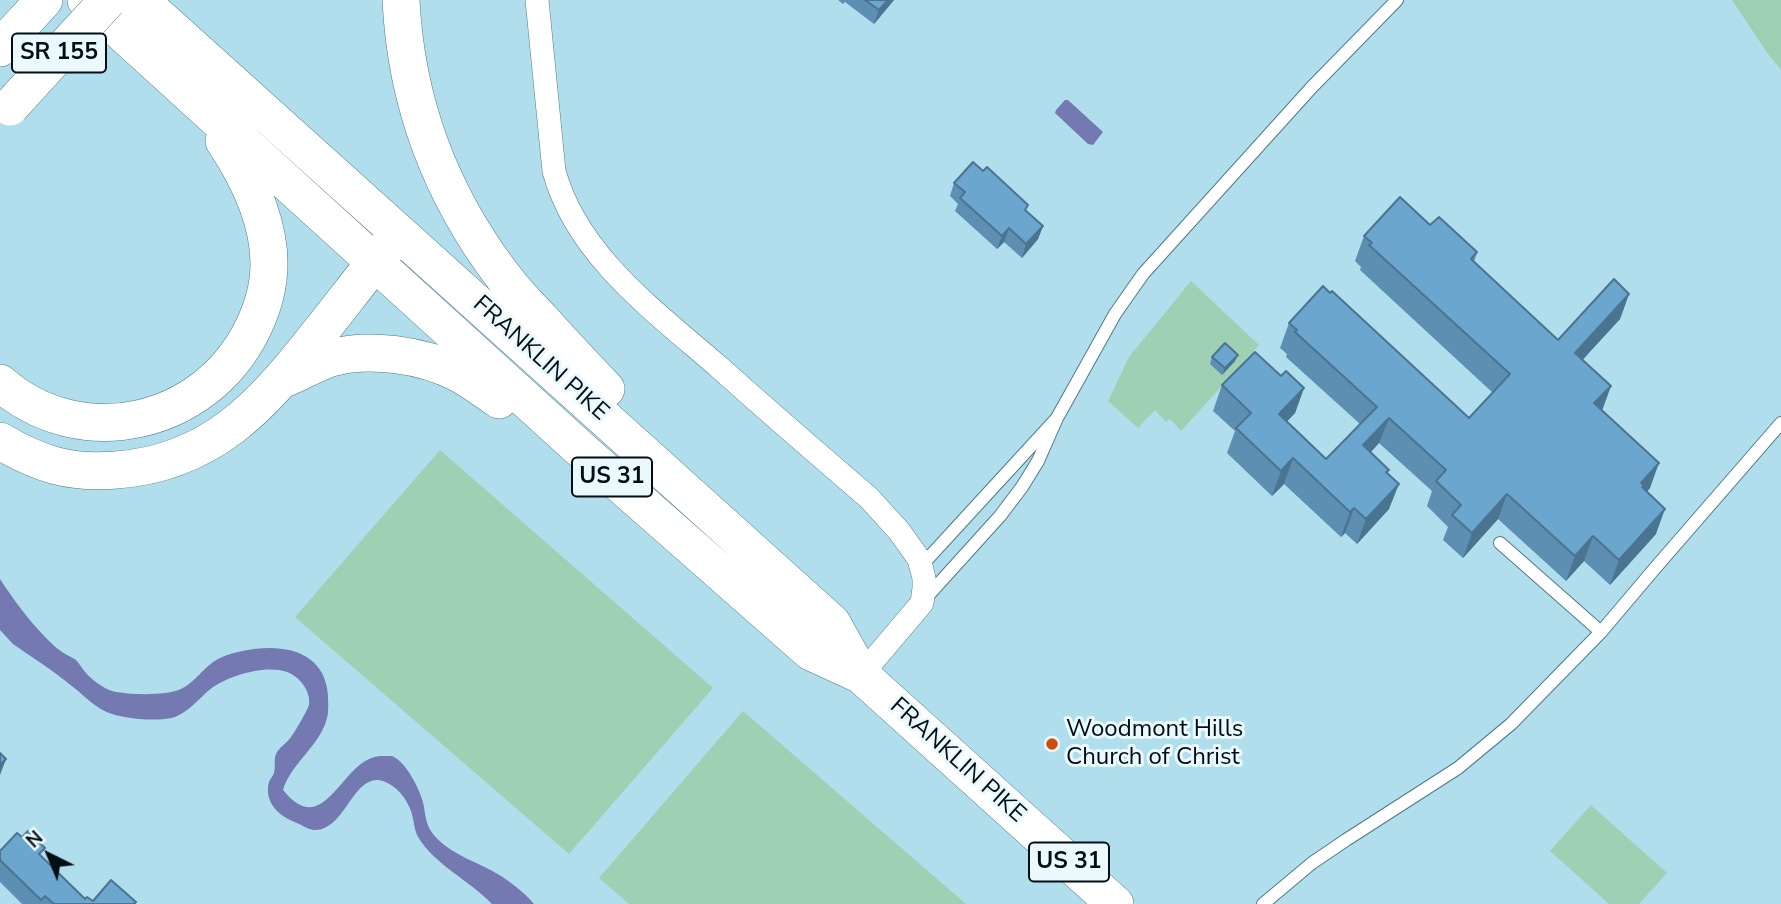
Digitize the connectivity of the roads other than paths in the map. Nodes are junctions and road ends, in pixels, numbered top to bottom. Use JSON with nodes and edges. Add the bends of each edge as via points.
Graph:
{"nodes":[{"id":1,"x":44,"y":0,"type":"edge"},
{"id":2,"x":86,"y":0,"type":"edge"},
{"id":3,"x":108,"y":0,"type":"edge"},
{"id":4,"x":140,"y":0,"type":"edge"},
{"id":5,"x":401,"y":0,"type":"edge"},
{"id":6,"x":537,"y":0,"type":"edge"},
{"id":7,"x":1397,"y":0,"type":"edge"},
{"id":8,"x":0,"y":48,"type":"edge"},
{"id":9,"x":184,"y":91,"type":"junction"},
{"id":10,"x":3,"y":116,"type":"edge"},
{"id":11,"x":399,"y":232,"type":"junction"},
{"id":12,"x":374,"y":263,"type":"junction"},
{"id":13,"x":282,"y":380,"type":"junction"},
{"id":14,"x":0,"y":383,"type":"edge"},
{"id":15,"x":1056,"y":418,"type":"junction"},
{"id":16,"x":1781,"y":423,"type":"edge"},
{"id":17,"x":0,"y":441,"type":"edge"},
{"id":18,"x":718,"y":520,"type":"junction"},
{"id":19,"x":1500,"y":543,"type":"dead end"},
{"id":20,"x":692,"y":548,"type":"junction"},
{"id":21,"x":922,"y":565,"type":"junction"},
{"id":22,"x":922,"y":603,"type":"junction"},
{"id":23,"x":1601,"y":632,"type":"junction"},
{"id":24,"x":862,"y":675,"type":"junction"},
{"id":25,"x":1115,"y":904,"type":"edge"},
{"id":26,"x":1263,"y":904,"type":"edge"}],
"edges":[{"from":1,"to":8,"type":"main road"},
{"from":2,"to":9,"type":"main road","number":"US 31"},
{"from":3,"to":10,"type":"main road","number":"SR 155","bridge":true},
{"from":4,"to":11,"type":"main road","name":"FRANKLIN PIKE","number":"US 31"},
{"from":5,"to":18,"type":"main road","via":[[405,55],[420,116],[470,228],[511,286]]},
{"from":6,"to":21,"type":"street","via":[[552,161],[561,194],[582,234],[617,276],[659,315],[869,498]]},
{"from":7,"to":15,"type":"lane","via":[[1143,274]]},
{"from":9,"to":12,"type":"main road","name":"FRANKLIN PIKE","number":"US 31"},
{"from":9,"to":14,"type":"main road","via":[[227,145],[262,219],[268,245],[267,285],[247,341],[220,376],[190,400],[130,421],[90,423],[50,413]]},
{"from":11,"to":12,"type":"main road"},
{"from":11,"to":18,"type":"main road","name":"FRANKLIN PIKE","number":"US 31"},
{"from":12,"to":13,"type":"main road"},
{"from":12,"to":20,"type":"main road","name":"FRANKLIN PIKE","number":"US 31"},
{"from":13,"to":17,"type":"main road","via":[[264,400],[205,444],[134,469],[60,468]]},
{"from":13,"to":20,"type":"main road","via":[[345,355],[382,354],[436,363],[497,399]]},
{"from":15,"to":21,"type":"lane"},
{"from":15,"to":22,"type":"lane","via":[[1022,487]]},
{"from":16,"to":23,"type":"lane"},
{"from":18,"to":24,"type":"main road","name":"FRANKLIN PIKE","number":"US 31","via":[[832,624]]},
{"from":19,"to":23,"type":"lane"},
{"from":20,"to":24,"type":"main road","name":"FRANKLIN PIKE","number":"US 31","via":[[811,652]]},
{"from":21,"to":22,"type":"street"},
{"from":22,"to":24,"type":"street"},
{"from":23,"to":26,"type":"lane","via":[[1511,724],[1466,762],[1339,844]]},
{"from":24,"to":25,"type":"main road","name":"FRANKLIN PIKE","number":"US 31"}]}
